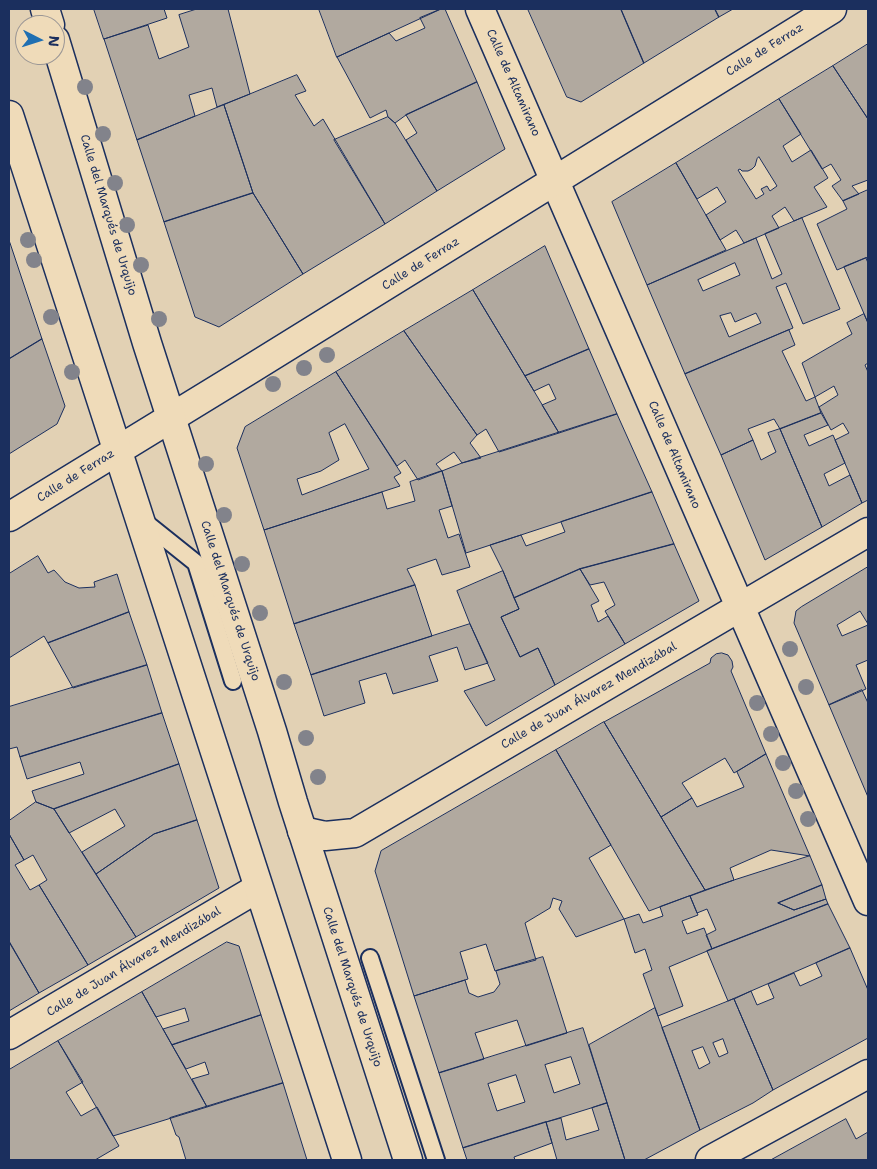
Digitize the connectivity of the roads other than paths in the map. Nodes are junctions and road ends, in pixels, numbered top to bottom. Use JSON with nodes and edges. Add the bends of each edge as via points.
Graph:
{"nodes":[{"id":1,"x":480,"y":9,"type":"edge"},
{"id":2,"x":832,"y":9,"type":"edge"},
{"id":3,"x":63,"y":65,"type":"edge"},
{"id":4,"x":9,"y":115,"type":"edge"},
{"id":5,"x":555,"y":181,"type":"junction"},
{"id":6,"x":172,"y":418,"type":"junction"},
{"id":7,"x":118,"y":450,"type":"junction"},
{"id":8,"x":9,"y":517,"type":"edge"},
{"id":9,"x":140,"y":518,"type":"junction"},
{"id":10,"x":868,"y":532,"type":"edge"},
{"id":11,"x":740,"y":607,"type":"junction"},
{"id":12,"x":233,"y":681,"type":"dead end"},
{"id":13,"x":302,"y":831,"type":"junction"},
{"id":14,"x":258,"y":888,"type":"junction"},
{"id":15,"x":868,"y":901,"type":"edge"},
{"id":16,"x":370,"y":958,"type":"dead end"},
{"id":17,"x":9,"y":1035,"type":"edge"},
{"id":18,"x":868,"y":1074,"type":"edge"},
{"id":19,"x":347,"y":1160,"type":"edge"},
{"id":20,"x":408,"y":1160,"type":"edge"},
{"id":21,"x":436,"y":1160,"type":"edge"},
{"id":22,"x":710,"y":1160,"type":"edge"}],
"edges":[{"from":1,"to":5,"type":"main road","name":"Calle de Altamirano"},
{"from":2,"to":5,"type":"main road","name":"Calle de Ferraz"},
{"from":3,"to":6,"type":"main road","name":"Calle del Marqués de Urquijo"},
{"from":4,"to":7,"type":"main road"},
{"from":5,"to":6,"type":"main road","name":"Calle de Ferraz"},
{"from":5,"to":11,"type":"main road","name":"Calle de Altamirano"},
{"from":6,"to":7,"type":"main road","name":"Calle de Ferraz"},
{"from":6,"to":13,"type":"main road","name":"Calle del Marqués de Urquijo"},
{"from":7,"to":8,"type":"main road","name":"Calle de Ferraz"},
{"from":7,"to":9,"type":"main road"},
{"from":9,"to":12,"type":"lane","via":[[196,563]]},
{"from":9,"to":14,"type":"main road"},
{"from":10,"to":11,"type":"main road","name":"Calle de Juan Álvarez Mendizábal"},
{"from":11,"to":13,"type":"main road","name":"Calle de Juan Álvarez Mendizábal","via":[[355,833],[325,836]]},
{"from":11,"to":15,"type":"main road","name":"Calle de Altamirano"},
{"from":13,"to":20,"type":"main road","name":"Calle del Marqués de Urquijo"},
{"from":14,"to":17,"type":"main road","name":"Calle de Juan Álvarez Mendizábal"},
{"from":14,"to":19,"type":"main road"},
{"from":16,"to":21,"type":"lane"},
{"from":18,"to":22,"type":"main road"}]}
